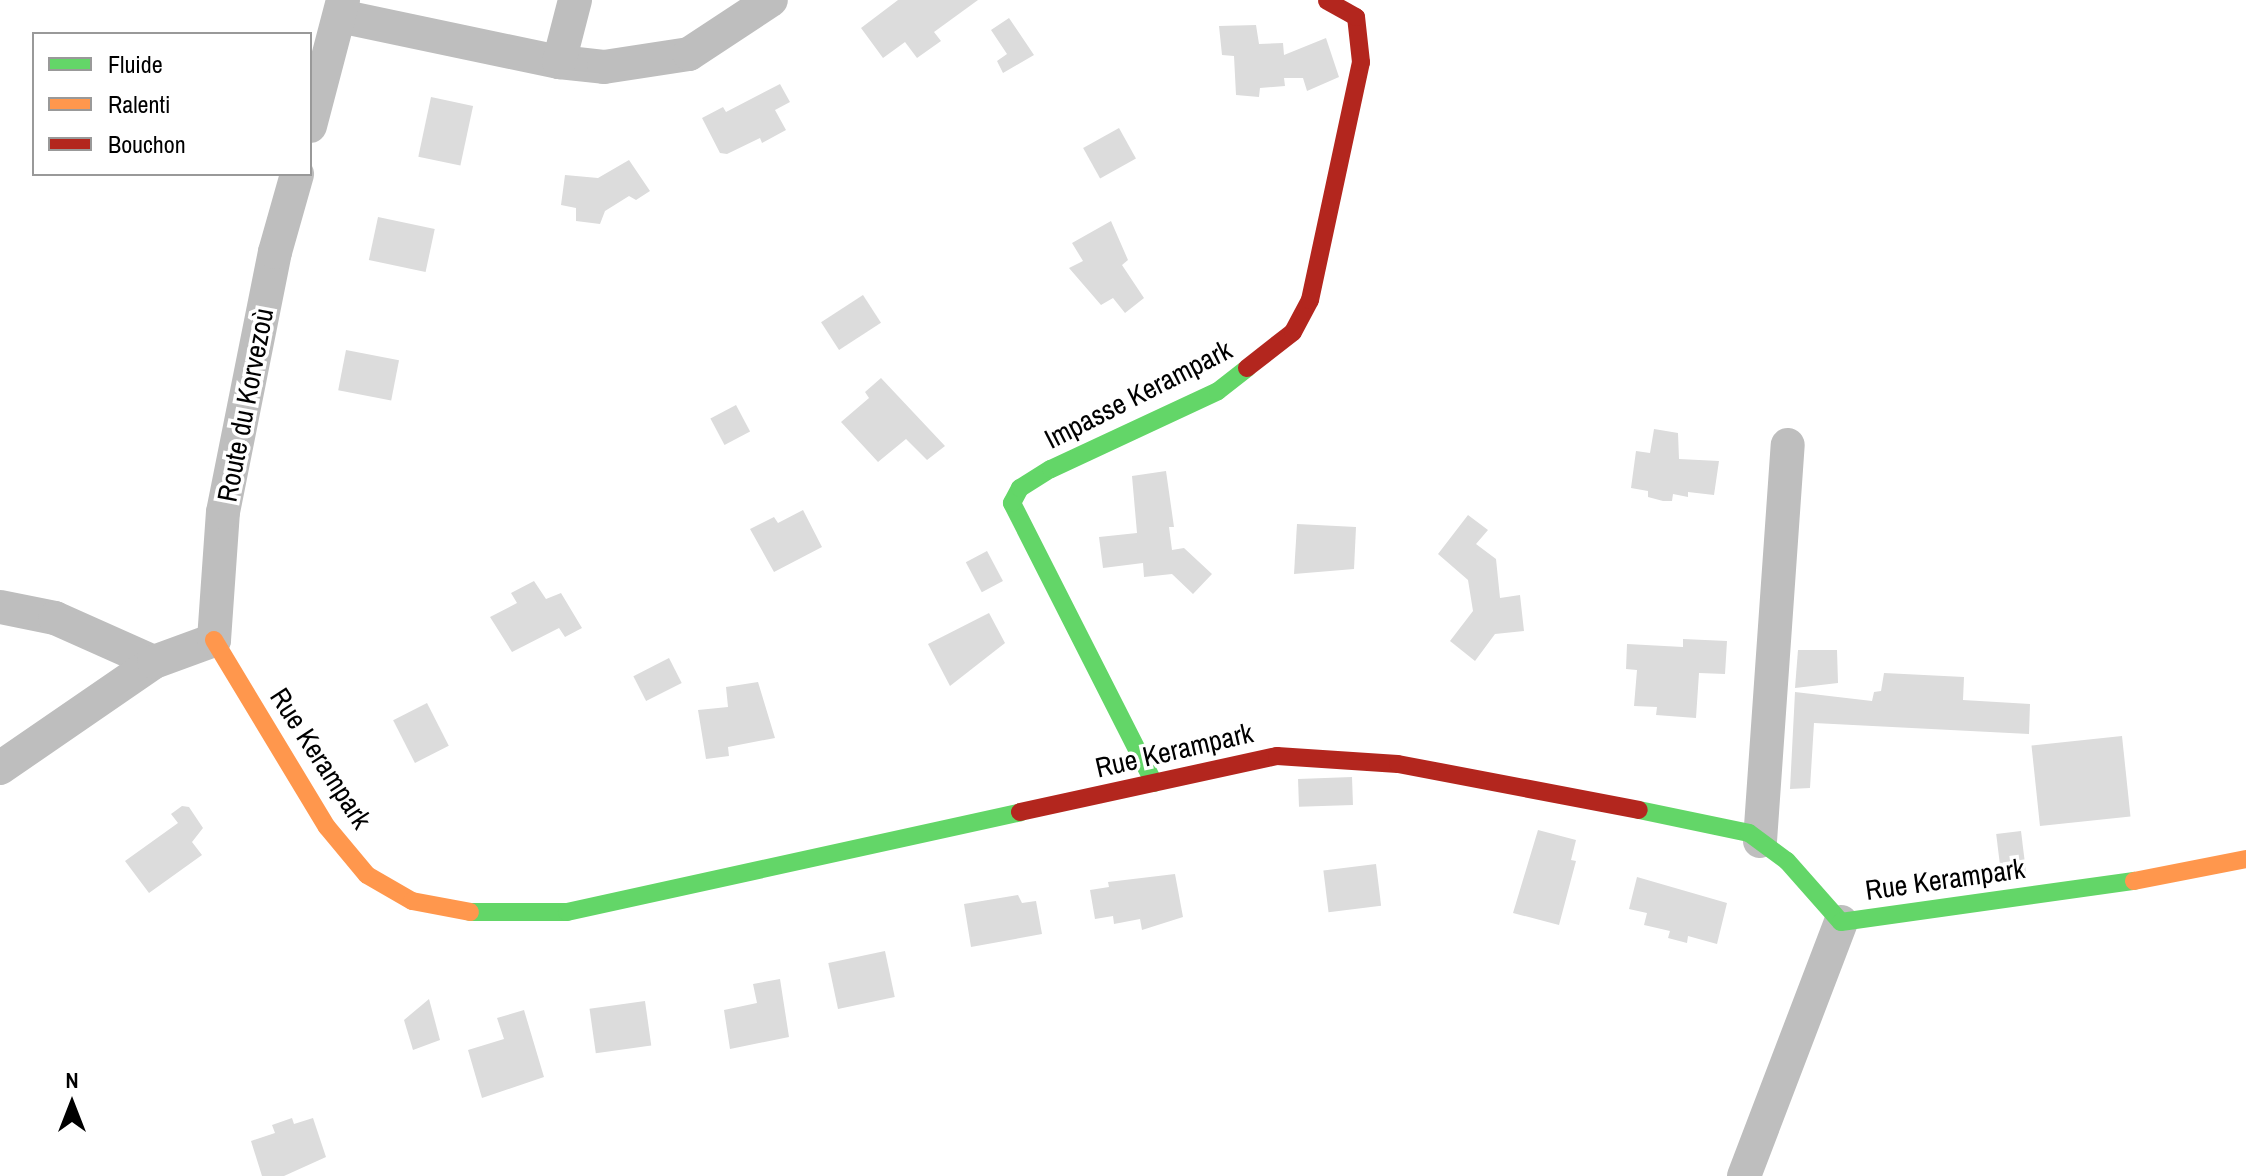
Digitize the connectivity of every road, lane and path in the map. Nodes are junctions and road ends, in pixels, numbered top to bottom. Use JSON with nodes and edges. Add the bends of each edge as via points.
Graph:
{"nodes":[{"id":1,"x":575,"y":0,"type":"edge"},
{"id":2,"x":771,"y":0,"type":"edge"},
{"id":3,"x":1327,"y":1,"type":"edge"},
{"id":4,"x":342,"y":8,"type":"edge"},
{"id":5,"x":559,"y":62,"type":"junction"},
{"id":6,"x":312,"y":119,"type":"edge"},
{"id":7,"x":296,"y":176,"type":"edge"},
{"id":8,"x":1788,"y":445,"type":"dead end"},
{"id":9,"x":0,"y":607,"type":"edge"},
{"id":10,"x":214,"y":640,"type":"junction"},
{"id":11,"x":154,"y":662,"type":"junction"},
{"id":12,"x":0,"y":768,"type":"edge"},
{"id":13,"x":1154,"y":783,"type":"junction"},
{"id":14,"x":1760,"y":841,"type":"junction"},
{"id":15,"x":2246,"y":859,"type":"edge"},
{"id":16,"x":1841,"y":922,"type":"junction"},
{"id":17,"x":1744,"y":1176,"type":"edge"}],
"edges":[{"from":1,"to":5,"type":"street"},
{"from":2,"to":5,"type":"street","via":[[689,54],[604,67]]},
{"from":3,"to":13,"type":"street","name":"Impasse Kerampark","via":[[1356,17],[1361,62],[1310,300],[1293,332],[1218,391],[1051,469],[1020,488],[1012,503]]},
{"from":4,"to":5,"type":"street"},
{"from":4,"to":6,"type":"street"},
{"from":7,"to":10,"type":"street","name":"Route du Korvezoù","via":[[275,252],[223,512]]},
{"from":8,"to":14,"type":"street"},
{"from":9,"to":11,"type":"street","via":[[55,618]]},
{"from":10,"to":11,"type":"street"},
{"from":10,"to":13,"type":"street","name":"Rue Kerampark","via":[[327,827],[367,875],[412,901],[458,912],[567,912]]},
{"from":11,"to":12,"type":"street"},
{"from":13,"to":14,"type":"street","name":"Rue Kerampark","via":[[1277,756],[1398,764],[1536,787],[1749,833]]},
{"from":14,"to":16,"type":"street","name":"Rue Kerampark","via":[[1787,861]]},
{"from":15,"to":16,"type":"street","name":"Rue Kerampark","via":[[2179,875]]},
{"from":16,"to":17,"type":"street"}]}
